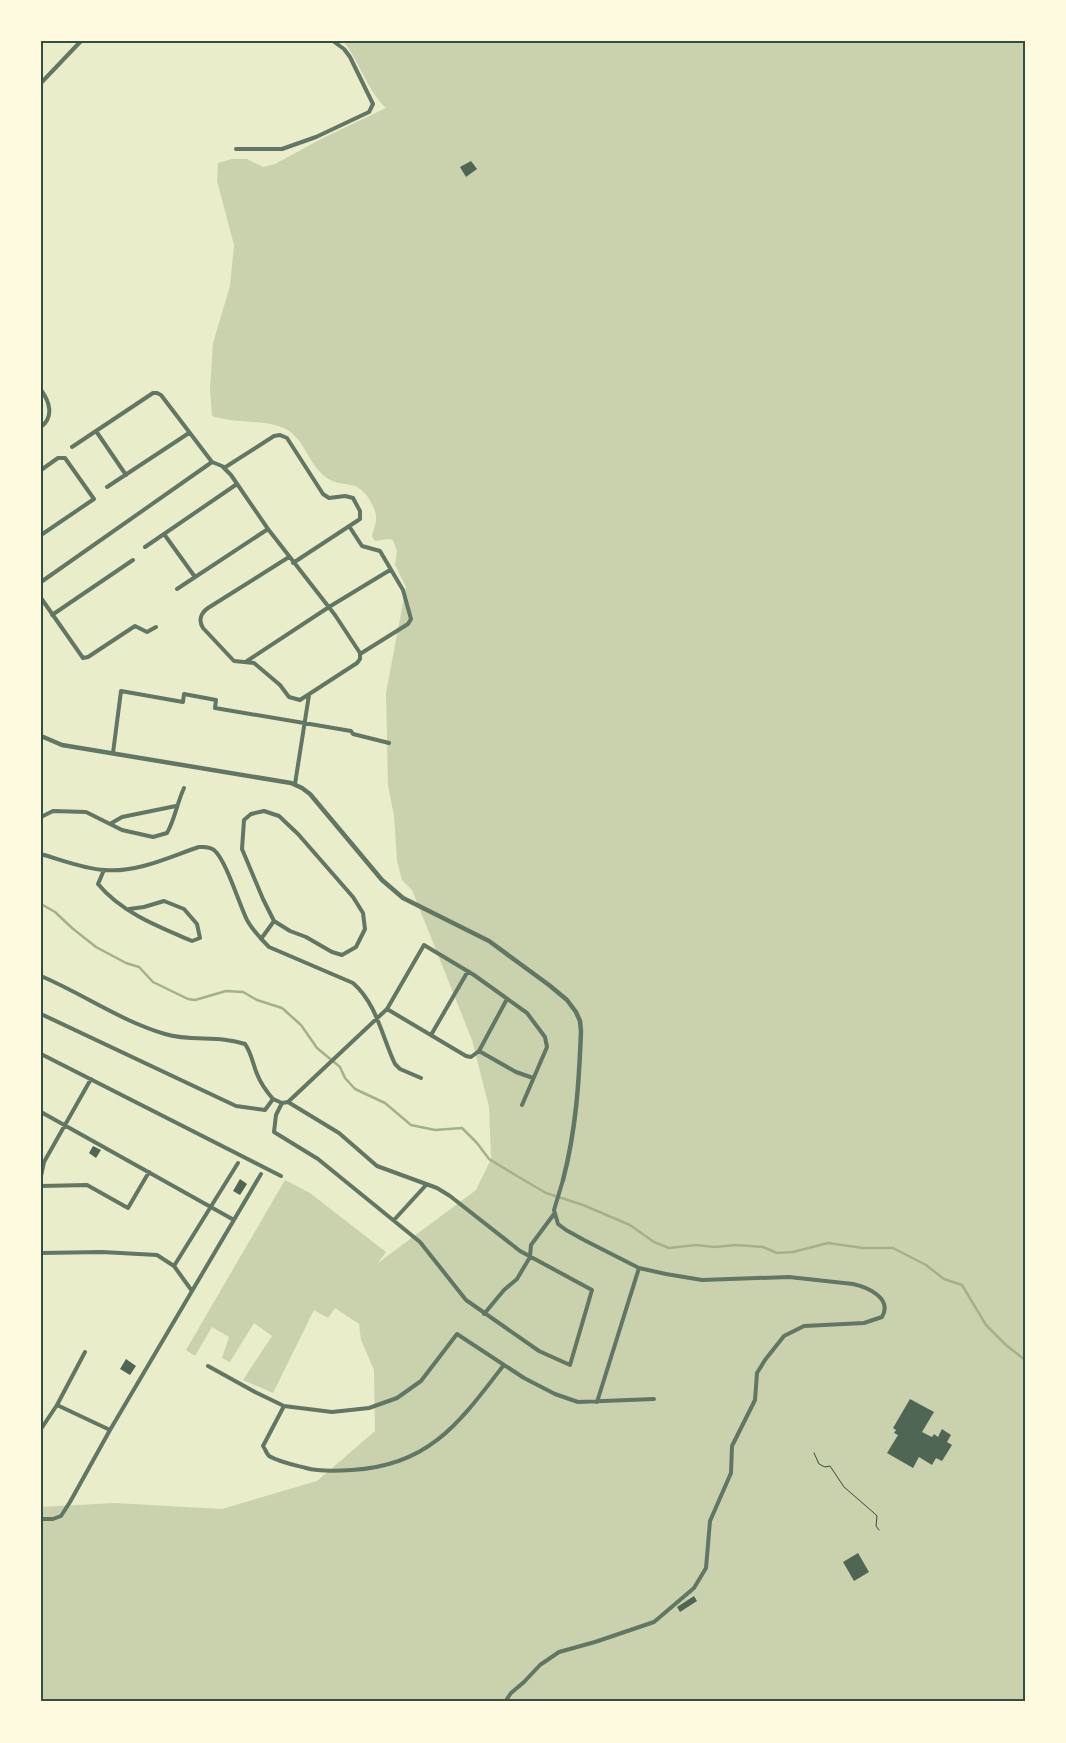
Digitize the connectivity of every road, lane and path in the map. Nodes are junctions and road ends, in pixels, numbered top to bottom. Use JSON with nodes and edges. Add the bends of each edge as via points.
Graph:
{"nodes":[{"id":1,"x":81,"y":41,"type":"edge"},
{"id":2,"x":334,"y":41,"type":"edge"},
{"id":3,"x":41,"y":83,"type":"edge"},
{"id":4,"x":236,"y":149,"type":"dead end"},
{"id":5,"x":41,"y":390,"type":"edge"},
{"id":6,"x":41,"y":427,"type":"edge"},
{"id":7,"x":96,"y":431,"type":"junction"},
{"id":8,"x":189,"y":432,"type":"junction"},
{"id":9,"x":72,"y":446,"type":"dead end"},
{"id":10,"x":212,"y":462,"type":"junction"},
{"id":11,"x":224,"y":468,"type":"junction"},
{"id":12,"x":41,"y":470,"type":"edge"},
{"id":13,"x":126,"y":475,"type":"junction"},
{"id":14,"x":237,"y":484,"type":"junction"},
{"id":15,"x":108,"y":487,"type":"dead end"},
{"id":16,"x":350,"y":526,"type":"junction"},
{"id":17,"x":268,"y":529,"type":"junction"},
{"id":18,"x":164,"y":534,"type":"junction"},
{"id":19,"x":41,"y":536,"type":"edge"},
{"id":20,"x":145,"y":547,"type":"dead end"},
{"id":21,"x":289,"y":558,"type":"junction"},
{"id":22,"x":133,"y":560,"type":"dead end"},
{"id":23,"x":293,"y":563,"type":"junction"},
{"id":24,"x":390,"y":570,"type":"junction"},
{"id":25,"x":195,"y":577,"type":"junction"},
{"id":26,"x":41,"y":582,"type":"edge"},
{"id":27,"x":177,"y":589,"type":"dead end"},
{"id":28,"x":41,"y":598,"type":"edge"},
{"id":29,"x":329,"y":607,"type":"junction"},
{"id":30,"x":52,"y":615,"type":"junction"},
{"id":31,"x":156,"y":627,"type":"dead end"},
{"id":32,"x":360,"y":654,"type":"junction"},
{"id":33,"x":246,"y":661,"type":"junction"},
{"id":34,"x":309,"y":695,"type":"junction"},
{"id":35,"x":304,"y":723,"type":"junction"},
{"id":36,"x":41,"y":736,"type":"edge"},
{"id":37,"x":389,"y":743,"type":"dead end"},
{"id":38,"x":113,"y":753,"type":"junction"},
{"id":39,"x":295,"y":784,"type":"junction"},
{"id":40,"x":184,"y":788,"type":"dead end"},
{"id":41,"x":176,"y":806,"type":"junction"},
{"id":42,"x":41,"y":816,"type":"edge"},
{"id":43,"x":110,"y":824,"type":"junction"},
{"id":44,"x":41,"y":854,"type":"edge"},
{"id":45,"x":104,"y":870,"type":"junction"},
{"id":46,"x":129,"y":909,"type":"junction"},
{"id":47,"x":274,"y":921,"type":"junction"},
{"id":48,"x":261,"y":939,"type":"junction"},
{"id":49,"x":468,"y":971,"type":"junction"},
{"id":50,"x":41,"y":976,"type":"edge"},
{"id":51,"x":507,"y":999,"type":"junction"},
{"id":52,"x":387,"y":1009,"type":"junction"},
{"id":53,"x":41,"y":1014,"type":"edge"},
{"id":54,"x":376,"y":1018,"type":"junction"},
{"id":55,"x":431,"y":1035,"type":"junction"},
{"id":56,"x":479,"y":1051,"type":"junction"},
{"id":57,"x":41,"y":1054,"type":"edge"},
{"id":58,"x":421,"y":1078,"type":"dead end"},
{"id":59,"x":534,"y":1078,"type":"junction"},
{"id":60,"x":91,"y":1079,"type":"junction"},
{"id":61,"x":273,"y":1099,"type":"junction"},
{"id":62,"x":282,"y":1102,"type":"junction"},
{"id":63,"x":288,"y":1102,"type":"junction"},
{"id":64,"x":522,"y":1105,"type":"dead end"},
{"id":65,"x":264,"y":1110,"type":"junction"},
{"id":66,"x":41,"y":1112,"type":"edge"},
{"id":67,"x":276,"y":1115,"type":"junction"},
{"id":68,"x":66,"y":1126,"type":"junction"},
{"id":69,"x":238,"y":1163,"type":"dead end"},
{"id":70,"x":149,"y":1172,"type":"junction"},
{"id":71,"x":261,"y":1174,"type":"dead end"},
{"id":72,"x":41,"y":1176,"type":"edge"},
{"id":73,"x":281,"y":1176,"type":"dead end"},
{"id":74,"x":563,"y":1180,"type":"joint"},
{"id":75,"x":427,"y":1184,"type":"junction"},
{"id":76,"x":41,"y":1186,"type":"edge"},
{"id":77,"x":210,"y":1206,"type":"junction"},
{"id":78,"x":554,"y":1212,"type":"junction"},
{"id":79,"x":234,"y":1220,"type":"junction"},
{"id":80,"x":394,"y":1220,"type":"junction"},
{"id":81,"x":41,"y":1253,"type":"edge"},
{"id":82,"x":530,"y":1257,"type":"junction"},
{"id":83,"x":174,"y":1266,"type":"junction"},
{"id":84,"x":639,"y":1268,"type":"junction"},
{"id":85,"x":192,"y":1291,"type":"junction"},
{"id":86,"x":484,"y":1314,"type":"junction"},
{"id":87,"x":85,"y":1352,"type":"dead end"},
{"id":88,"x":208,"y":1366,"type":"dead end"},
{"id":89,"x":503,"y":1366,"type":"junction"},
{"id":90,"x":654,"y":1399,"type":"dead end"},
{"id":91,"x":597,"y":1402,"type":"junction"},
{"id":92,"x":57,"y":1404,"type":"junction"},
{"id":93,"x":284,"y":1406,"type":"junction"},
{"id":94,"x":41,"y":1429,"type":"edge"},
{"id":95,"x":110,"y":1430,"type":"junction"},
{"id":96,"x":814,"y":1453,"type":"dead end"},
{"id":97,"x":41,"y":1519,"type":"edge"},
{"id":98,"x":879,"y":1530,"type":"dead end"},
{"id":99,"x":505,"y":1702,"type":"edge"}],
"edges":[{"from":1,"to":3,"type":"street"},
{"from":2,"to":4,"type":"street","via":[[350,57],[373,104],[369,112],[310,140],[282,149]]},
{"from":5,"to":6,"type":"street","via":[[50,412]]},
{"from":7,"to":8,"type":"street","via":[[155,392],[161,395]]},
{"from":7,"to":9,"type":"street"},
{"from":7,"to":13,"type":"street"},
{"from":8,"to":10,"type":"street"},
{"from":8,"to":13,"type":"street"},
{"from":10,"to":11,"type":"street"},
{"from":10,"to":26,"type":"street"},
{"from":11,"to":14,"type":"street"},
{"from":11,"to":16,"type":"street","via":[[274,436],[284,436],[323,494],[329,498],[353,498],[361,516]]},
{"from":12,"to":19,"type":"street","via":[[58,458],[65,458],[94,499]]},
{"from":13,"to":15,"type":"street"},
{"from":14,"to":17,"type":"street"},
{"from":14,"to":18,"type":"street"},
{"from":16,"to":23,"type":"street"},
{"from":16,"to":24,"type":"street","via":[[362,546],[378,550]]},
{"from":17,"to":21,"type":"street"},
{"from":17,"to":25,"type":"street"},
{"from":18,"to":20,"type":"street"},
{"from":18,"to":25,"type":"street"},
{"from":21,"to":23,"type":"street"},
{"from":21,"to":33,"type":"street","via":[[208,608],[201,617],[200,624],[234,661]]},
{"from":22,"to":30,"type":"street"},
{"from":23,"to":29,"type":"street"},
{"from":24,"to":29,"type":"street"},
{"from":24,"to":32,"type":"street","via":[[406,596],[411,621]]},
{"from":25,"to":27,"type":"street"},
{"from":28,"to":30,"type":"street"},
{"from":29,"to":32,"type":"street"},
{"from":29,"to":33,"type":"street"},
{"from":30,"to":31,"type":"street","via":[[83,658],[135,626],[147,632]]},
{"from":32,"to":34,"type":"street","via":[[357,663]]},
{"from":33,"to":34,"type":"street","via":[[254,663],[292,699],[300,700]]},
{"from":34,"to":35,"type":"street"},
{"from":35,"to":37,"type":"street","via":[[351,731]]},
{"from":35,"to":38,"type":"street","via":[[215,708],[216,700],[184,694],[183,702],[121,691]]},
{"from":35,"to":39,"type":"street"},
{"from":36,"to":38,"type":"street","via":[[62,745]]},
{"from":38,"to":39,"type":"street"},
{"from":39,"to":74,"type":"street","via":[[310,794],[394,891],[489,941],[567,1000],[576,1012],[580,1022],[578,1091],[571,1148]]},
{"from":40,"to":41,"type":"street"},
{"from":41,"to":43,"type":"street","via":[[122,817]]},
{"from":41,"to":43,"type":"street","via":[[167,833],[153,837]]},
{"from":42,"to":43,"type":"street","via":[[53,811],[86,812]]},
{"from":44,"to":45,"type":"street"},
{"from":45,"to":46,"type":"street","via":[[98,884],[108,896]]},
{"from":45,"to":48,"type":"street","via":[[143,866],[206,846],[223,863],[248,921]]},
{"from":46,"to":46,"type":"street","via":[[147,922],[192,941],[200,938],[197,924],[177,906],[164,901]]},
{"from":47,"to":47,"type":"street","via":[[342,955],[356,947],[365,929],[363,913],[353,897],[298,834],[279,816],[264,811],[251,814],[244,820],[242,850]]},
{"from":47,"to":48,"type":"street"},
{"from":48,"to":54,"type":"street","via":[[270,947],[353,983]]},
{"from":49,"to":51,"type":"street"},
{"from":49,"to":52,"type":"street","via":[[424,945]]},
{"from":49,"to":55,"type":"street"},
{"from":50,"to":61,"type":"street","via":[[148,1029],[168,1035],[245,1044],[260,1082]]},
{"from":51,"to":56,"type":"street"},
{"from":51,"to":59,"type":"street","via":[[527,1013],[546,1040],[547,1047]]},
{"from":52,"to":54,"type":"street"},
{"from":52,"to":55,"type":"street"},
{"from":53,"to":65,"type":"street","via":[[236,1106]]},
{"from":54,"to":58,"type":"street","via":[[395,1064]]},
{"from":54,"to":63,"type":"street"},
{"from":55,"to":56,"type":"street","via":[[466,1056],[471,1057]]},
{"from":56,"to":59,"type":"street","via":[[516,1072]]},
{"from":57,"to":60,"type":"street"},
{"from":59,"to":64,"type":"street"},
{"from":60,"to":68,"type":"street"},
{"from":60,"to":73,"type":"street"},
{"from":61,"to":62,"type":"street"},
{"from":61,"to":65,"type":"street"},
{"from":62,"to":63,"type":"street"},
{"from":62,"to":67,"type":"street"},
{"from":63,"to":75,"type":"street","via":[[339,1133],[376,1166]]},
{"from":65,"to":67,"type":"street"},
{"from":66,"to":68,"type":"street"},
{"from":67,"to":80,"type":"street","via":[[274,1132],[318,1160]]},
{"from":68,"to":70,"type":"street"},
{"from":68,"to":72,"type":"street","via":[[44,1162]]},
{"from":69,"to":77,"type":"street"},
{"from":70,"to":76,"type":"street","via":[[128,1208],[87,1185]]},
{"from":70,"to":77,"type":"street"},
{"from":71,"to":79,"type":"street"},
{"from":74,"to":78,"type":"street"},
{"from":75,"to":80,"type":"street"},
{"from":75,"to":82,"type":"street","via":[[450,1196]]},
{"from":77,"to":79,"type":"street"},
{"from":77,"to":83,"type":"street"},
{"from":78,"to":82,"type":"street","via":[[532,1245]]},
{"from":78,"to":84,"type":"street","via":[[558,1224],[566,1230]]},
{"from":79,"to":85,"type":"street"},
{"from":80,"to":86,"type":"street","via":[[420,1242],[466,1300]]},
{"from":81,"to":83,"type":"street","via":[[157,1255]]},
{"from":82,"to":86,"type":"street","via":[[517,1279]]},
{"from":82,"to":86,"type":"street","via":[[592,1290],[570,1365],[539,1351]]},
{"from":83,"to":85,"type":"street"},
{"from":84,"to":91,"type":"street"},
{"from":84,"to":99,"type":"street","via":[[702,1280],[789,1277],[853,1284],[875,1292],[885,1309],[882,1317],[864,1323],[796,1329],[784,1336],[765,1360],[758,1373],[755,1400],[732,1446],[731,1473],[710,1521],[706,1568],[694,1588],[654,1622],[559,1652],[540,1665]]},
{"from":85,"to":95,"type":"street"},
{"from":87,"to":92,"type":"street"},
{"from":88,"to":93,"type":"street"},
{"from":89,"to":91,"type":"street","via":[[555,1394],[578,1402]]},
{"from":89,"to":93,"type":"street","via":[[458,1334],[421,1381],[398,1398],[369,1408],[332,1412]]},
{"from":89,"to":93,"type":"street","via":[[470,1408],[433,1445],[390,1464],[369,1469],[312,1470],[268,1455],[263,1446]]},
{"from":90,"to":91,"type":"street"},
{"from":92,"to":94,"type":"street"},
{"from":92,"to":95,"type":"street"},
{"from":95,"to":97,"type":"street","via":[[61,1516]]},
{"from":96,"to":98,"type":"path","via":[[820,1464],[825,1468],[830,1466],[844,1487],[877,1516]]}]}
